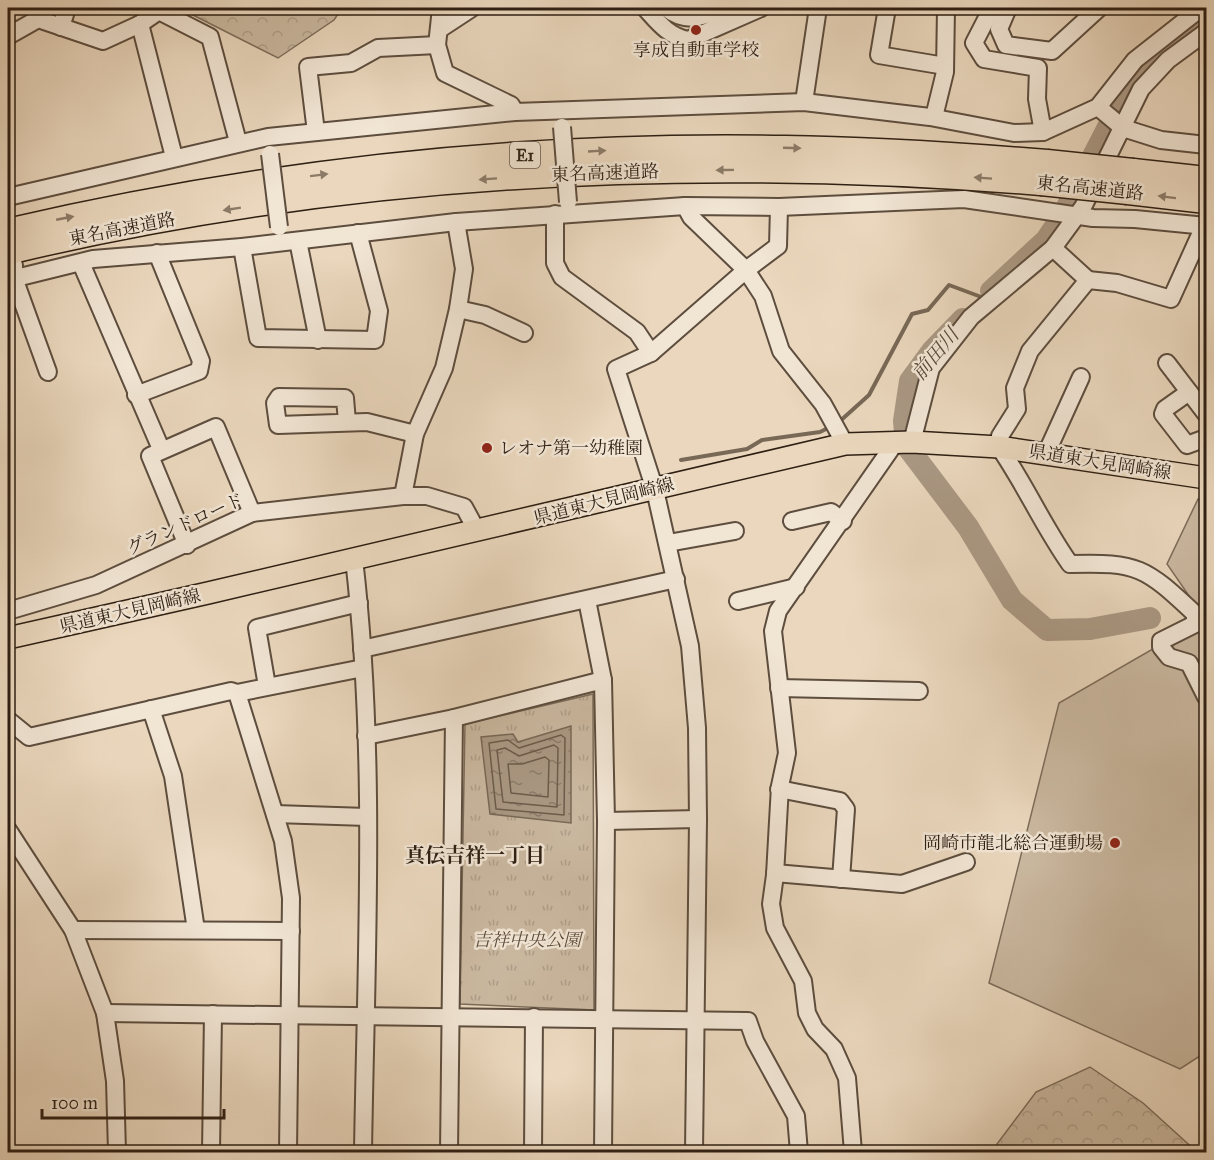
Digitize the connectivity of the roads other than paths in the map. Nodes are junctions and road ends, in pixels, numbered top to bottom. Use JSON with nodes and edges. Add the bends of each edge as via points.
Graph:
{"nodes":[{"id":1,"x":67,"y":8,"type":"edge"},
{"id":2,"x":441,"y":8,"type":"edge"},
{"id":3,"x":472,"y":8,"type":"edge"},
{"id":4,"x":645,"y":8,"type":"edge"},
{"id":5,"x":666,"y":8,"type":"edge"},
{"id":6,"x":728,"y":8,"type":"edge"},
{"id":7,"x":761,"y":8,"type":"edge"},
{"id":8,"x":818,"y":8,"type":"edge"},
{"id":9,"x":887,"y":8,"type":"edge"},
{"id":10,"x":946,"y":8,"type":"edge"},
{"id":11,"x":992,"y":8,"type":"edge"},
{"id":12,"x":1008,"y":8,"type":"edge"},
{"id":13,"x":1099,"y":8,"type":"edge"},
{"id":14,"x":158,"y":9,"type":"edge"},
{"id":15,"x":1191,"y":10,"type":"edge"},
{"id":16,"x":140,"y":24,"type":"junction"},
{"id":17,"x":61,"y":27,"type":"junction"},
{"id":18,"x":1206,"y":32,"type":"edge"},
{"id":19,"x":8,"y":36,"type":"edge"},
{"id":20,"x":438,"y":37,"type":"junction"},
{"id":21,"x":945,"y":66,"type":"junction"},
{"id":22,"x":804,"y":102,"type":"junction"},
{"id":23,"x":1098,"y":108,"type":"junction"},
{"id":24,"x":559,"y":109,"type":"junction"},
{"id":25,"x":515,"y":112,"type":"junction"},
{"id":26,"x":934,"y":117,"type":"junction"},
{"id":27,"x":1123,"y":128,"type":"junction"},
{"id":28,"x":316,"y":132,"type":"junction"},
{"id":29,"x":1043,"y":132,"type":"junction"},
{"id":30,"x":238,"y":142,"type":"junction"},
{"id":31,"x":269,"y":145,"type":"junction"},
{"id":32,"x":1206,"y":145,"type":"edge"},
{"id":33,"x":174,"y":158,"type":"junction"},
{"id":34,"x":1044,"y":172,"type":"junction"},
{"id":35,"x":1206,"y":178,"type":"edge"},
{"id":36,"x":1130,"y":181,"type":"junction"},
{"id":37,"x":8,"y":196,"type":"edge"},
{"id":38,"x":1206,"y":201,"type":"edge"},
{"id":39,"x":686,"y":206,"type":"junction"},
{"id":40,"x":779,"y":207,"type":"junction"},
{"id":41,"x":563,"y":210,"type":"junction"},
{"id":42,"x":1076,"y":215,"type":"junction"},
{"id":43,"x":456,"y":222,"type":"junction"},
{"id":44,"x":1205,"y":226,"type":"edge"},
{"id":45,"x":8,"y":231,"type":"edge"},
{"id":46,"x":358,"y":233,"type":"junction"},
{"id":47,"x":286,"y":236,"type":"junction"},
{"id":48,"x":242,"y":247,"type":"junction"},
{"id":49,"x":1053,"y":248,"type":"junction"},
{"id":50,"x":157,"y":253,"type":"junction"},
{"id":51,"x":81,"y":263,"type":"junction"},
{"id":52,"x":11,"y":269,"type":"edge"},
{"id":53,"x":746,"y":270,"type":"junction"},
{"id":54,"x":1088,"y":280,"type":"junction"},
{"id":55,"x":458,"y":309,"type":"junction"},
{"id":56,"x":525,"y":333,"type":"dead end"},
{"id":57,"x":318,"y":340,"type":"junction"},
{"id":58,"x":651,"y":353,"type":"junction"},
{"id":59,"x":1167,"y":363,"type":"dead end"},
{"id":60,"x":48,"y":372,"type":"dead end"},
{"id":61,"x":1081,"y":377,"type":"dead end"},
{"id":62,"x":1189,"y":392,"type":"junction"},
{"id":63,"x":136,"y":395,"type":"junction"},
{"id":64,"x":1206,"y":414,"type":"edge"},
{"id":65,"x":347,"y":422,"type":"dead end"},
{"id":66,"x":415,"y":435,"type":"junction"},
{"id":67,"x":1206,"y":438,"type":"edge"},
{"id":68,"x":904,"y":442,"type":"junction"},
{"id":69,"x":845,"y":444,"type":"junction"},
{"id":70,"x":999,"y":447,"type":"junction"},
{"id":71,"x":161,"y":449,"type":"junction"},
{"id":72,"x":1046,"y":454,"type":"junction"},
{"id":73,"x":1206,"y":478,"type":"edge"},
{"id":74,"x":655,"y":490,"type":"junction"},
{"id":75,"x":404,"y":496,"type":"junction"},
{"id":76,"x":252,"y":513,"type":"junction"},
{"id":77,"x":792,"y":521,"type":"dead end"},
{"id":78,"x":843,"y":521,"type":"junction"},
{"id":79,"x":477,"y":531,"type":"junction"},
{"id":80,"x":735,"y":531,"type":"dead end"},
{"id":81,"x":668,"y":543,"type":"junction"},
{"id":82,"x":187,"y":545,"type":"junction"},
{"id":83,"x":354,"y":559,"type":"junction"},
{"id":84,"x":676,"y":579,"type":"junction"},
{"id":85,"x":796,"y":587,"type":"junction"},
{"id":86,"x":587,"y":600,"type":"junction"},
{"id":87,"x":738,"y":601,"type":"dead end"},
{"id":88,"x":36,"y":603,"type":"junction"},
{"id":89,"x":359,"y":603,"type":"junction"},
{"id":90,"x":8,"y":611,"type":"edge"},
{"id":91,"x":42,"y":631,"type":"junction"},
{"id":92,"x":8,"y":638,"type":"edge"},
{"id":93,"x":362,"y":649,"type":"junction"},
{"id":94,"x":363,"y":668,"type":"junction"},
{"id":95,"x":603,"y":681,"type":"junction"},
{"id":96,"x":267,"y":686,"type":"junction"},
{"id":97,"x":779,"y":688,"type":"junction"},
{"id":98,"x":919,"y":691,"type":"dead end"},
{"id":99,"x":237,"y":693,"type":"junction"},
{"id":100,"x":1206,"y":696,"type":"edge"},
{"id":101,"x":151,"y":710,"type":"junction"},
{"id":102,"x":454,"y":718,"type":"junction"},
{"id":103,"x":8,"y":720,"type":"edge"},
{"id":104,"x":366,"y":736,"type":"junction"},
{"id":105,"x":779,"y":789,"type":"junction"},
{"id":106,"x":274,"y":814,"type":"junction"},
{"id":107,"x":367,"y":816,"type":"junction"},
{"id":108,"x":698,"y":819,"type":"junction"},
{"id":109,"x":606,"y":821,"type":"junction"},
{"id":110,"x":8,"y":830,"type":"edge"},
{"id":111,"x":966,"y":862,"type":"dead end"},
{"id":112,"x":775,"y":873,"type":"junction"},
{"id":113,"x":841,"y":879,"type":"junction"},
{"id":114,"x":73,"y":930,"type":"junction"},
{"id":115,"x":196,"y":930,"type":"junction"},
{"id":116,"x":291,"y":931,"type":"junction"},
{"id":117,"x":105,"y":1013,"type":"junction"},
{"id":118,"x":213,"y":1014,"type":"junction"},
{"id":119,"x":290,"y":1015,"type":"junction"},
{"id":120,"x":534,"y":1017,"type":"junction"},
{"id":121,"x":365,"y":1018,"type":"junction"},
{"id":122,"x":450,"y":1019,"type":"junction"},
{"id":123,"x":605,"y":1019,"type":"junction"},
{"id":124,"x":695,"y":1020,"type":"junction"},
{"id":125,"x":117,"y":1152,"type":"edge"},
{"id":126,"x":211,"y":1152,"type":"edge"},
{"id":127,"x":288,"y":1152,"type":"edge"},
{"id":128,"x":363,"y":1152,"type":"edge"},
{"id":129,"x":449,"y":1152,"type":"edge"},
{"id":130,"x":533,"y":1152,"type":"edge"},
{"id":131,"x":603,"y":1152,"type":"edge"},
{"id":132,"x":694,"y":1152,"type":"edge"},
{"id":133,"x":799,"y":1152,"type":"edge"},
{"id":134,"x":853,"y":1152,"type":"edge"}],
"edges":[{"from":1,"to":17,"type":"street"},
{"from":2,"to":20,"type":"street"},
{"from":3,"to":20,"type":"street"},
{"from":4,"to":7,"type":"street","via":[[664,29],[688,40]]},
{"from":5,"to":6,"type":"street","via":[[676,16],[690,19]]},
{"from":8,"to":22,"type":"street"},
{"from":9,"to":21,"type":"street","via":[[879,55]]},
{"from":10,"to":21,"type":"street"},
{"from":11,"to":29,"type":"street","via":[[974,43],[984,59],[1038,68],[1037,99]]},
{"from":12,"to":13,"type":"street","via":[[999,29],[1006,45],[1052,51]]},
{"from":14,"to":16,"type":"street"},
{"from":14,"to":30,"type":"street","via":[[210,37]]},
{"from":15,"to":23,"type":"street","via":[[1135,60]]},
{"from":16,"to":17,"type":"street","via":[[103,41]]},
{"from":16,"to":33,"type":"street"},
{"from":17,"to":19,"type":"street","via":[[38,20]]},
{"from":18,"to":27,"type":"street","via":[[1168,60],[1141,89]]},
{"from":20,"to":25,"type":"street","via":[[445,73],[511,105]]},
{"from":20,"to":28,"type":"street","via":[[378,48],[351,63],[308,68]]},
{"from":21,"to":26,"type":"street"},
{"from":22,"to":24,"type":"street"},
{"from":22,"to":26,"type":"street"},
{"from":23,"to":27,"type":"street"},
{"from":23,"to":29,"type":"street"},
{"from":24,"to":25,"type":"street"},
{"from":24,"to":41,"type":"street","bridge":true},
{"from":25,"to":28,"type":"street"},
{"from":26,"to":29,"type":"street","via":[[1014,133]]},
{"from":27,"to":32,"type":"street","via":[[1161,140]]},
{"from":27,"to":42,"type":"street"},
{"from":28,"to":31,"type":"street"},
{"from":30,"to":31,"type":"street"},
{"from":30,"to":33,"type":"street"},
{"from":31,"to":47,"type":"street","bridge":true},
{"from":33,"to":37,"type":"street"},
{"from":34,"to":36,"type":"highway","name":"東名高速道路","number":"E1","bridge":true},
{"from":45,"to":34,"type":"highway","name":"東名高速道路","number":"E1","one_way":true,"via":[[157,200],[309,176],[532,154],[784,148],[925,153]]},
{"from":34,"to":52,"type":"highway","name":"東名高速道路","number":"E1","one_way":true,"via":[[642,170],[312,196],[161,221]]},
{"from":35,"to":36,"type":"highway","name":"東名高速道路","number":"E1"},
{"from":38,"to":36,"type":"highway","name":"東名高速道路","number":"E1","one_way":true},
{"from":39,"to":40,"type":"street"},
{"from":39,"to":41,"type":"street"},
{"from":39,"to":53,"type":"street","via":[[692,217]]},
{"from":40,"to":42,"type":"street","via":[[964,199]]},
{"from":40,"to":53,"type":"street","via":[[778,246]]},
{"from":41,"to":43,"type":"street"},
{"from":41,"to":58,"type":"street","via":[[555,263],[562,277],[637,332]]},
{"from":42,"to":44,"type":"street"},
{"from":42,"to":49,"type":"street"},
{"from":43,"to":46,"type":"street"},
{"from":43,"to":55,"type":"street","via":[[464,269]]},
{"from":44,"to":54,"type":"street","via":[[1172,299],[1117,283]]},
{"from":46,"to":47,"type":"street"},
{"from":46,"to":57,"type":"street","via":[[379,311],[375,340]]},
{"from":47,"to":48,"type":"street"},
{"from":47,"to":57,"type":"street","via":[[315,314]]},
{"from":48,"to":50,"type":"street"},
{"from":48,"to":57,"type":"street","via":[[258,338]]},
{"from":49,"to":54,"type":"street"},
{"from":49,"to":68,"type":"street","via":[[971,318],[931,368]]},
{"from":50,"to":51,"type":"street"},
{"from":50,"to":63,"type":"street","via":[[201,362],[199,371]]},
{"from":51,"to":52,"type":"street"},
{"from":51,"to":63,"type":"street"},
{"from":52,"to":60,"type":"street"},
{"from":53,"to":58,"type":"street"},
{"from":53,"to":69,"type":"street","via":[[763,296],[781,351],[824,404]]},
{"from":54,"to":70,"type":"street","via":[[1030,351],[1016,388],[1017,409],[1000,436]]},
{"from":55,"to":56,"type":"street","via":[[485,315]]},
{"from":55,"to":66,"type":"street","via":[[444,368]]},
{"from":58,"to":74,"type":"street","via":[[616,369]]},
{"from":59,"to":62,"type":"street"},
{"from":61,"to":72,"type":"street"},
{"from":62,"to":64,"type":"street"},
{"from":62,"to":67,"type":"street","via":[[1163,414],[1187,445]]},
{"from":63,"to":71,"type":"street"},
{"from":65,"to":66,"type":"street","via":[[367,422]]},
{"from":66,"to":75,"type":"street"},
{"from":68,"to":69,"type":"main road","name":"県道東大見岡崎線"},
{"from":68,"to":70,"type":"main road","name":"県道東大見岡崎線"},
{"from":68,"to":78,"type":"street"},
{"from":69,"to":74,"type":"main road","name":"県道東大見岡崎線"},
{"from":70,"to":72,"type":"main road","name":"県道東大見岡崎線"},
{"from":70,"to":100,"type":"street","via":[[1047,532],[1070,564],[1114,562],[1141,570],[1160,581],[1195,614],[1195,624],[1161,641],[1161,647],[1169,657],[1189,663]]},
{"from":71,"to":76,"type":"street","via":[[216,427]]},
{"from":71,"to":82,"type":"street","via":[[150,456]]},
{"from":72,"to":73,"type":"main road","name":"県道東大見岡崎線"},
{"from":74,"to":79,"type":"main road","name":"県道東大見岡崎線"},
{"from":74,"to":81,"type":"street"},
{"from":75,"to":76,"type":"street","name":"グランドロード"},
{"from":75,"to":79,"type":"street","name":"グランドロード","via":[[427,496],[464,507]]},
{"from":76,"to":82,"type":"street","name":"グランドロード"},
{"from":77,"to":78,"type":"street","via":[[831,512]]},
{"from":78,"to":85,"type":"street"},
{"from":79,"to":83,"type":"main road","name":"県道東大見岡崎線"},
{"from":80,"to":81,"type":"street"},
{"from":81,"to":84,"type":"street"},
{"from":82,"to":88,"type":"street","name":"グランドロード","via":[[96,585]]},
{"from":83,"to":89,"type":"street"},
{"from":83,"to":91,"type":"main road","name":"県道東大見岡崎線"},
{"from":84,"to":86,"type":"street"},
{"from":84,"to":108,"type":"street","via":[[690,646],[697,728]]},
{"from":85,"to":87,"type":"street"},
{"from":85,"to":97,"type":"street","via":[[778,611],[773,631]]},
{"from":86,"to":93,"type":"street"},
{"from":86,"to":95,"type":"street"},
{"from":88,"to":90,"type":"street","name":"グランドロード"},
{"from":88,"to":91,"type":"street"},
{"from":89,"to":93,"type":"street"},
{"from":89,"to":96,"type":"street","via":[[257,628]]},
{"from":91,"to":92,"type":"main road","name":"県道東大見岡崎線"},
{"from":93,"to":94,"type":"street"},
{"from":94,"to":96,"type":"street"},
{"from":94,"to":104,"type":"street"},
{"from":95,"to":102,"type":"street"},
{"from":95,"to":109,"type":"street"},
{"from":96,"to":99,"type":"street"},
{"from":97,"to":98,"type":"street"},
{"from":97,"to":105,"type":"street","via":[[787,753]]},
{"from":99,"to":101,"type":"street","via":[[231,691]]},
{"from":99,"to":106,"type":"street"},
{"from":101,"to":103,"type":"street","via":[[29,737]]},
{"from":101,"to":115,"type":"street","via":[[173,776]]},
{"from":102,"to":104,"type":"street"},
{"from":102,"to":122,"type":"street"},
{"from":104,"to":107,"type":"street"},
{"from":105,"to":112,"type":"street"},
{"from":105,"to":113,"type":"street","via":[[840,801],[846,808]]},
{"from":106,"to":107,"type":"street"},
{"from":106,"to":116,"type":"street","via":[[283,841]]},
{"from":107,"to":121,"type":"street"},
{"from":108,"to":109,"type":"street"},
{"from":108,"to":124,"type":"street"},
{"from":109,"to":123,"type":"street"},
{"from":110,"to":114,"type":"street"},
{"from":111,"to":113,"type":"street","via":[[902,884]]},
{"from":112,"to":113,"type":"street"},
{"from":112,"to":134,"type":"street","via":[[771,904],[775,928],[803,981],[807,1013],[815,1029],[834,1049],[847,1078]]},
{"from":114,"to":115,"type":"street"},
{"from":114,"to":117,"type":"street"},
{"from":115,"to":116,"type":"street"},
{"from":116,"to":119,"type":"street"},
{"from":117,"to":118,"type":"street"},
{"from":117,"to":125,"type":"street","via":[[115,1081]]},
{"from":118,"to":119,"type":"street"},
{"from":118,"to":126,"type":"street"},
{"from":119,"to":121,"type":"street"},
{"from":119,"to":127,"type":"street"},
{"from":120,"to":122,"type":"street"},
{"from":120,"to":123,"type":"street"},
{"from":120,"to":130,"type":"street"},
{"from":121,"to":122,"type":"street"},
{"from":121,"to":128,"type":"street"},
{"from":122,"to":129,"type":"street"},
{"from":123,"to":124,"type":"street"},
{"from":123,"to":131,"type":"street"},
{"from":124,"to":132,"type":"street"},
{"from":124,"to":133,"type":"street","via":[[748,1021],[795,1116]]}]}
